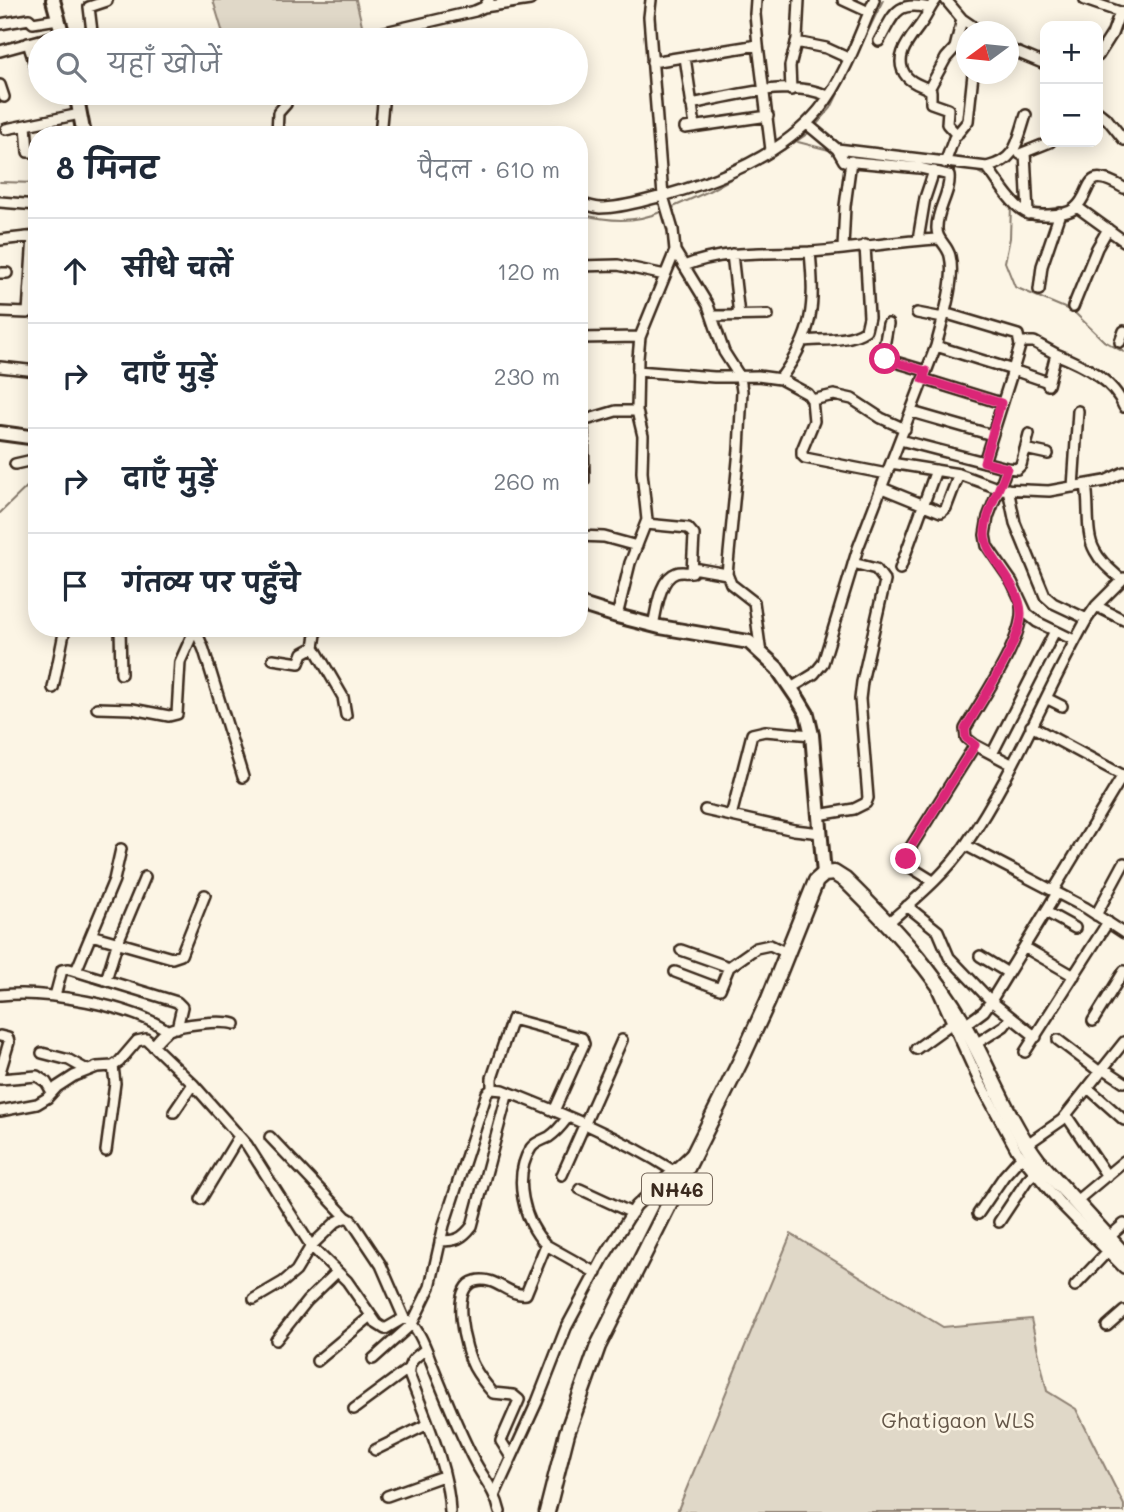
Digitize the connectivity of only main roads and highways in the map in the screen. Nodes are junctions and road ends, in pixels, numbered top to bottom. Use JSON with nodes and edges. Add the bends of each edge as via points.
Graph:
{"nodes":[{"id":1,"x":53,"y":0,"type":"edge"},
{"id":2,"x":60,"y":28,"type":"edge"},
{"id":3,"x":78,"y":105,"type":"edge"},
{"id":4,"x":82,"y":126,"type":"edge"},
{"id":5,"x":0,"y":433,"type":"edge"},
{"id":6,"x":28,"y":437,"type":"edge"},
{"id":7,"x":588,"y":607,"type":"edge"},
{"id":8,"x":824,"y":874,"type":"junction"},
{"id":9,"x":1124,"y":1255,"type":"edge"},
{"id":10,"x":547,"y":1512,"type":"edge"}],
"edges":[{"from":1,"to":2,"type":"main road"},
{"from":3,"to":4,"type":"main road"},
{"from":5,"to":6,"type":"main road"},
{"from":7,"to":8,"type":"main road","via":[[653,625],[749,642],[777,668],[807,714],[812,735]]},
{"from":8,"to":9,"type":"highway","via":[[834,873],[845,880],[934,976],[974,1045],[1024,1151],[1075,1202],[1108,1245]]},
{"from":8,"to":10,"type":"highway","number":"NH46","via":[[816,881],[768,1002],[598,1346],[566,1433]]}]}
